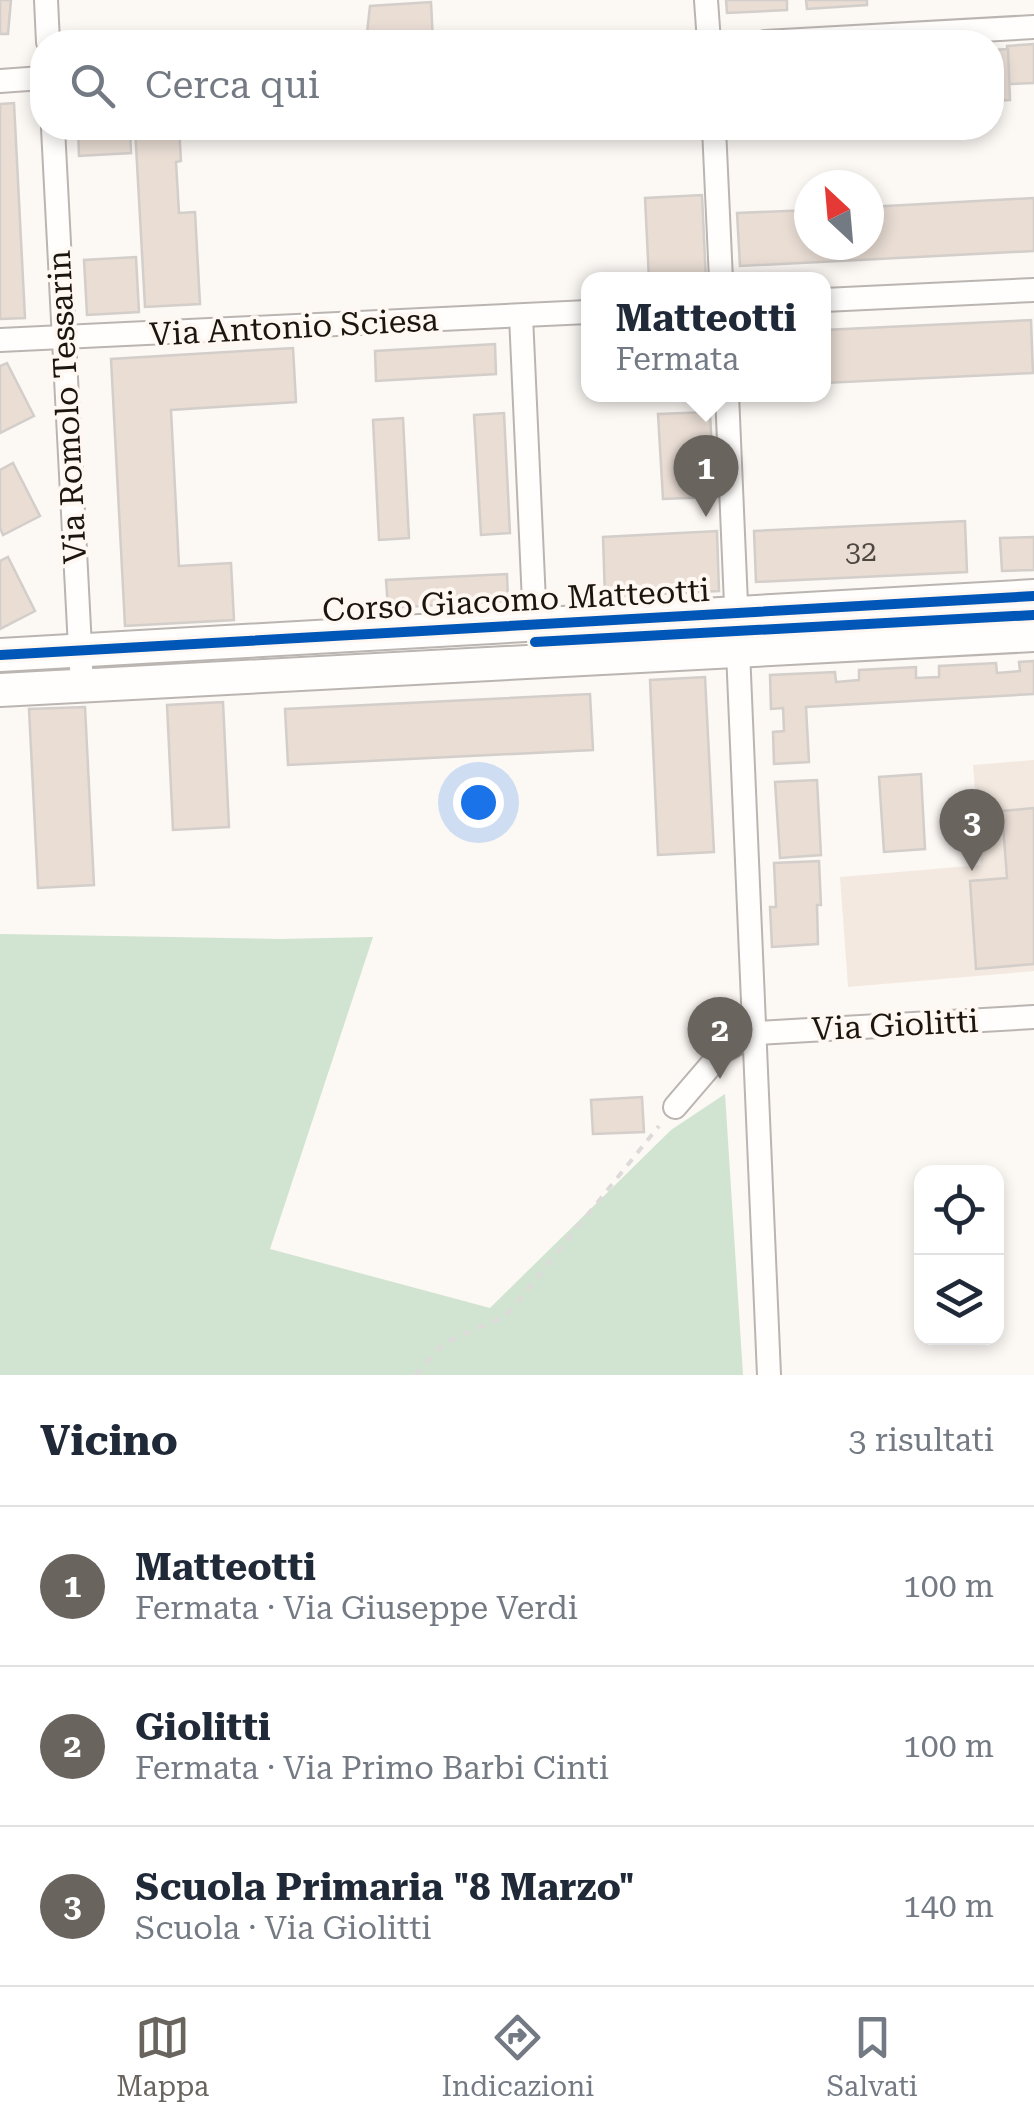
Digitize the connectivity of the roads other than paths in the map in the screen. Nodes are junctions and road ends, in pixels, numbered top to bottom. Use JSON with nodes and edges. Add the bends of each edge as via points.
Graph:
{"nodes":[{"id":1,"x":46,"y":0,"type":"edge"},
{"id":2,"x":706,"y":0,"type":"edge"},
{"id":3,"x":1034,"y":27,"type":"edge"},
{"id":4,"x":47,"y":30,"type":"edge"},
{"id":5,"x":708,"y":30,"type":"edge"},
{"id":6,"x":980,"y":30,"type":"edge"},
{"id":7,"x":30,"y":79,"type":"edge"},
{"id":8,"x":0,"y":81,"type":"edge"},
{"id":9,"x":53,"y":140,"type":"edge"},
{"id":10,"x":715,"y":140,"type":"edge"},
{"id":11,"x":721,"y":272,"type":"edge"},
{"id":12,"x":1034,"y":290,"type":"edge"},
{"id":13,"x":831,"y":300,"type":"edge"},
{"id":14,"x":581,"y":312,"type":"edge"},
{"id":15,"x":520,"y":316,"type":"junction"},
{"id":16,"x":64,"y":338,"type":"junction"},
{"id":17,"x":0,"y":340,"type":"edge"},
{"id":18,"x":726,"y":402,"type":"edge"},
{"id":19,"x":1034,"y":596,"type":"edge"},
{"id":20,"x":737,"y":612,"type":"junction"},
{"id":21,"x":536,"y":624,"type":"junction"},
{"id":22,"x":1034,"y":635,"type":"edge"},
{"id":23,"x":80,"y":650,"type":"junction"},
{"id":24,"x":740,"y":650,"type":"junction"},
{"id":25,"x":0,"y":654,"type":"edge"},
{"id":26,"x":82,"y":686,"type":"junction"},
{"id":27,"x":0,"y":690,"type":"edge"},
{"id":28,"x":1034,"y":1017,"type":"edge"},
{"id":29,"x":756,"y":1033,"type":"junction"},
{"id":30,"x":675,"y":1106,"type":"road end"},
{"id":31,"x":770,"y":1375,"type":"edge"}],
"edges":[{"from":1,"to":4,"type":"street"},
{"from":2,"to":5,"type":"street"},
{"from":3,"to":6,"type":"street"},
{"from":7,"to":8,"type":"street"},
{"from":9,"to":16,"type":"street","name":"Via Romolo Tessarin"},
{"from":10,"to":11,"type":"street"},
{"from":12,"to":13,"type":"street"},
{"from":14,"to":15,"type":"street","name":"Via Antonio Sciesa"},
{"from":15,"to":16,"type":"street","name":"Via Antonio Sciesa"},
{"from":15,"to":21,"type":"street"},
{"from":16,"to":17,"type":"street","name":"Via Antonio Sciesa"},
{"from":16,"to":23,"type":"street","name":"Via Romolo Tessarin"},
{"from":18,"to":20,"type":"street"},
{"from":19,"to":20,"type":"street","name":"Corso Giacomo Matteotti"},
{"from":20,"to":21,"type":"street","name":"Corso Giacomo Matteotti"},
{"from":20,"to":24,"type":"street"},
{"from":21,"to":23,"type":"street","name":"Corso Giacomo Matteotti"},
{"from":22,"to":24,"type":"street","name":"Corso Giacomo Matteotti"},
{"from":23,"to":25,"type":"street","name":"Corso Giacomo Matteotti"},
{"from":23,"to":26,"type":"street","name":"Via Romolo Tessarin"},
{"from":24,"to":26,"type":"street","name":"Corso Giacomo Matteotti"},
{"from":24,"to":29,"type":"street"},
{"from":26,"to":27,"type":"street","name":"Corso Giacomo Matteotti"},
{"from":28,"to":29,"type":"street","name":"Via Giolitti"},
{"from":29,"to":30,"type":"street","via":[[724,1050]]},
{"from":29,"to":31,"type":"street"}]}
